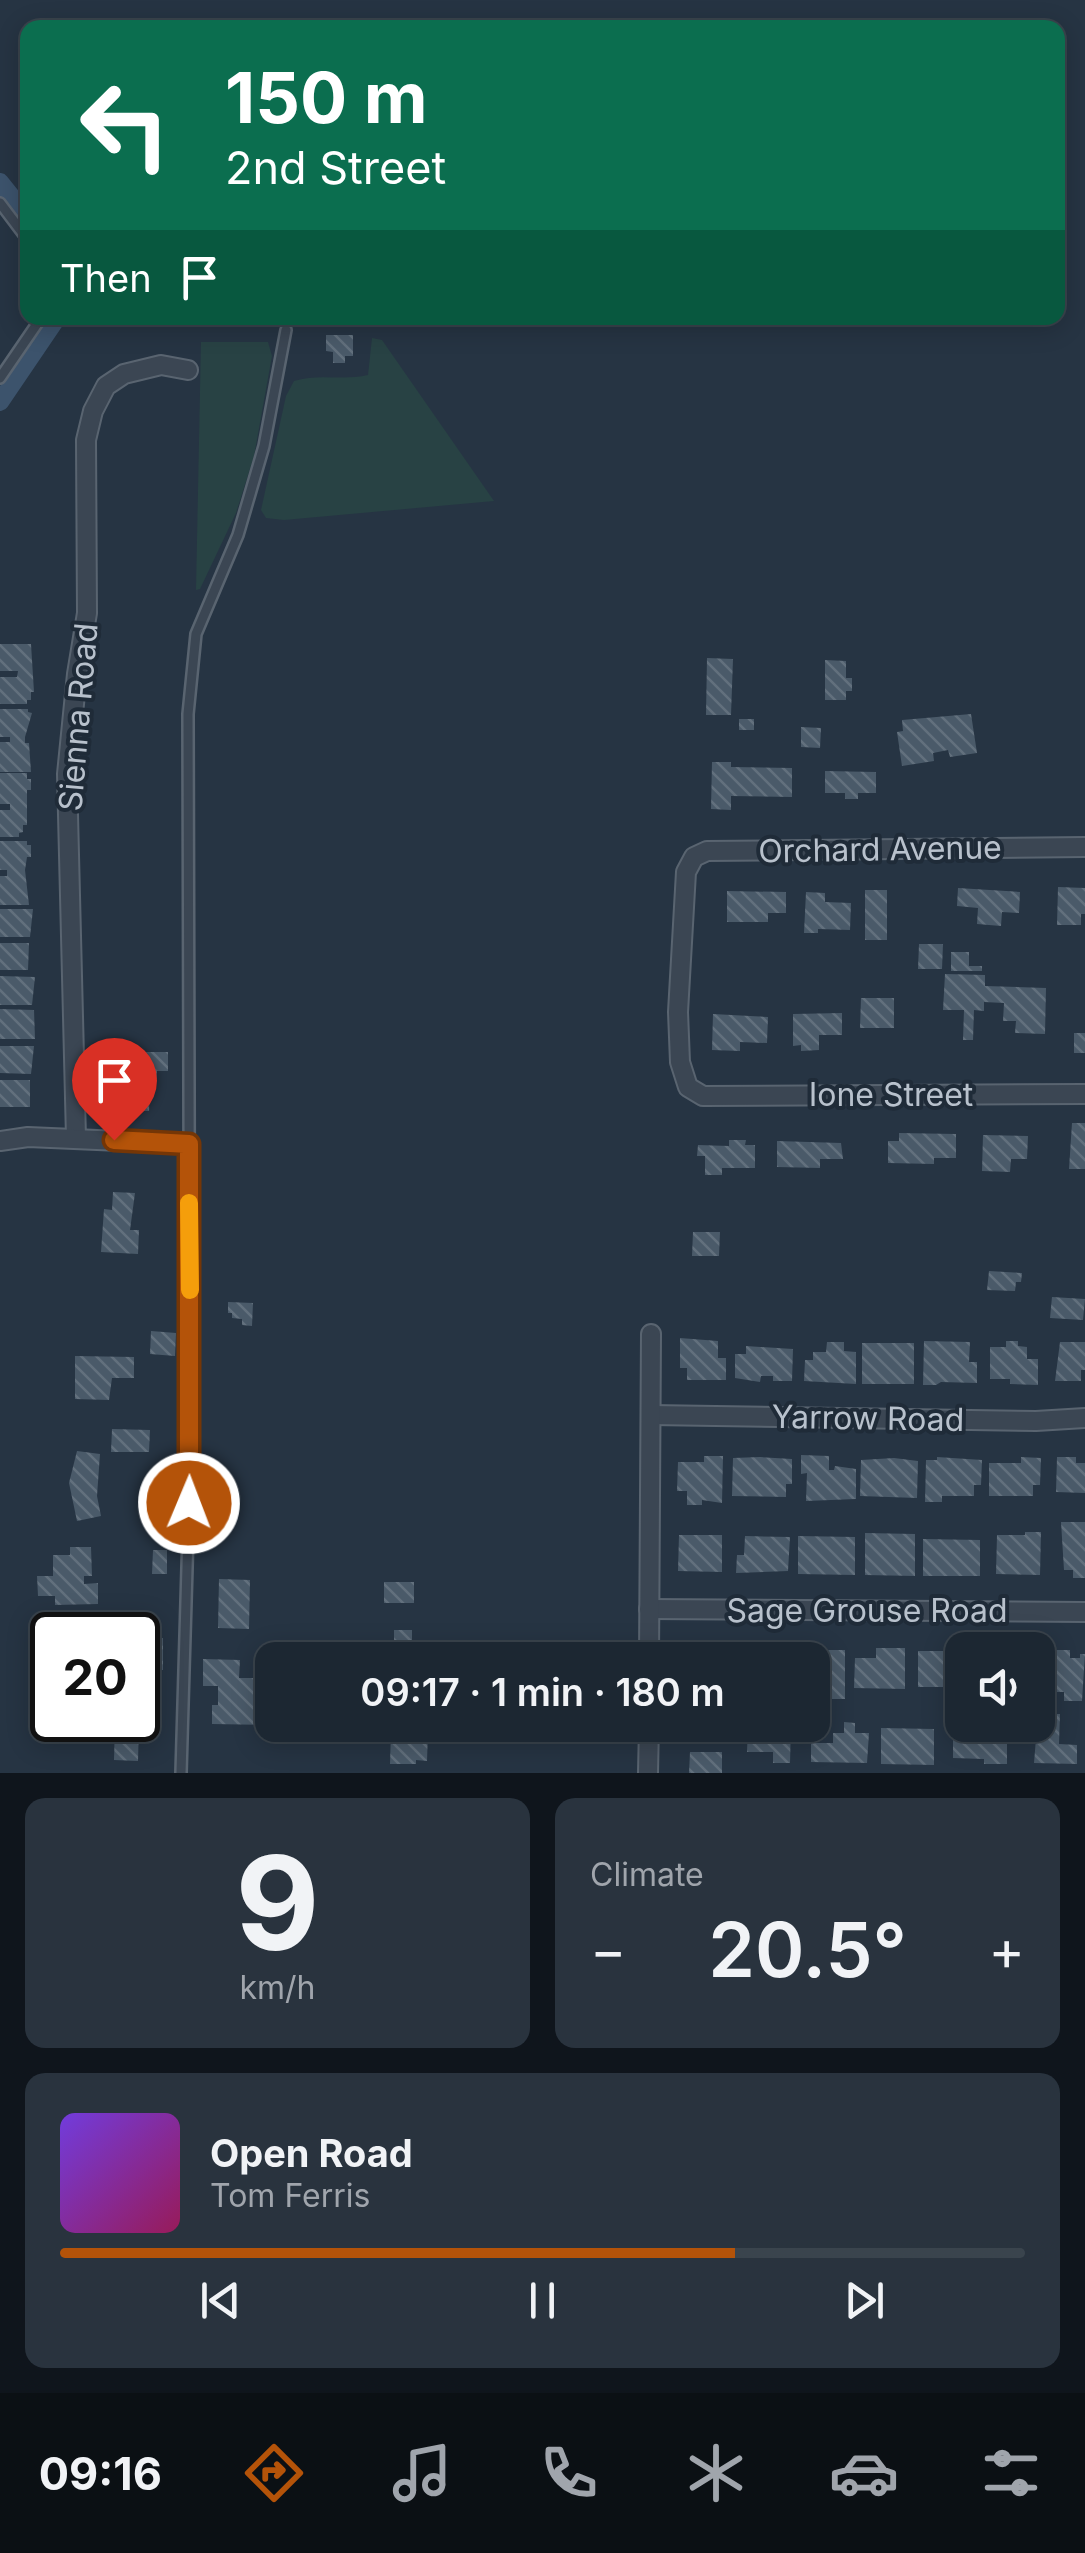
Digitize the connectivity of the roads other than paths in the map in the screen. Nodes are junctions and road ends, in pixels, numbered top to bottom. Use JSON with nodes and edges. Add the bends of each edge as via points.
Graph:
{"nodes":[{"id":1,"x":0,"y":203,"type":"edge"},
{"id":2,"x":20,"y":229,"type":"edge"},
{"id":3,"x":36,"y":325,"type":"edge"},
{"id":4,"x":286,"y":330,"type":"dead end"},
{"id":5,"x":188,"y":370,"type":"dead end"},
{"id":6,"x":0,"y":378,"type":"edge"},
{"id":7,"x":1085,"y":847,"type":"edge"},
{"id":8,"x":698,"y":1094,"type":"joint"},
{"id":9,"x":1085,"y":1094,"type":"edge"},
{"id":10,"x":76,"y":1138,"type":"junction"},
{"id":11,"x":0,"y":1141,"type":"edge"},
{"id":12,"x":189,"y":1144,"type":"junction"},
{"id":13,"x":651,"y":1334,"type":"dead end"},
{"id":14,"x":651,"y":1415,"type":"junction"},
{"id":15,"x":1085,"y":1418,"type":"edge"},
{"id":16,"x":650,"y":1609,"type":"junction"},
{"id":17,"x":1085,"y":1612,"type":"edge"},
{"id":18,"x":649,"y":1642,"type":"edge"},
{"id":19,"x":648,"y":1742,"type":"edge"},
{"id":20,"x":181,"y":1773,"type":"edge"},
{"id":21,"x":648,"y":1773,"type":"edge"}],
"edges":[{"from":1,"to":2,"type":"lane"},
{"from":3,"to":6,"type":"lane"},
{"from":4,"to":12,"type":"lane","via":[[238,535],[196,634],[188,714]]},
{"from":5,"to":10,"type":"street","name":"Sienna Road","via":[[162,366],[124,374],[106,386],[86,440],[88,613],[67,774]]},
{"from":7,"to":8,"type":"street","name":"Orchard Avenue","via":[[707,851],[694,857],[686,872],[678,1012],[680,1062]]},
{"from":8,"to":9,"type":"street","name":"Ione Street"},
{"from":10,"to":11,"type":"street"},
{"from":10,"to":12,"type":"street"},
{"from":12,"to":20,"type":"lane","via":[[190,1465]]},
{"from":13,"to":14,"type":"street"},
{"from":14,"to":15,"type":"street","name":"Yarrow Road"},
{"from":14,"to":16,"type":"street"},
{"from":16,"to":17,"type":"street","name":"Sage Grouse Road"},
{"from":16,"to":18,"type":"street"},
{"from":19,"to":21,"type":"street"}]}
